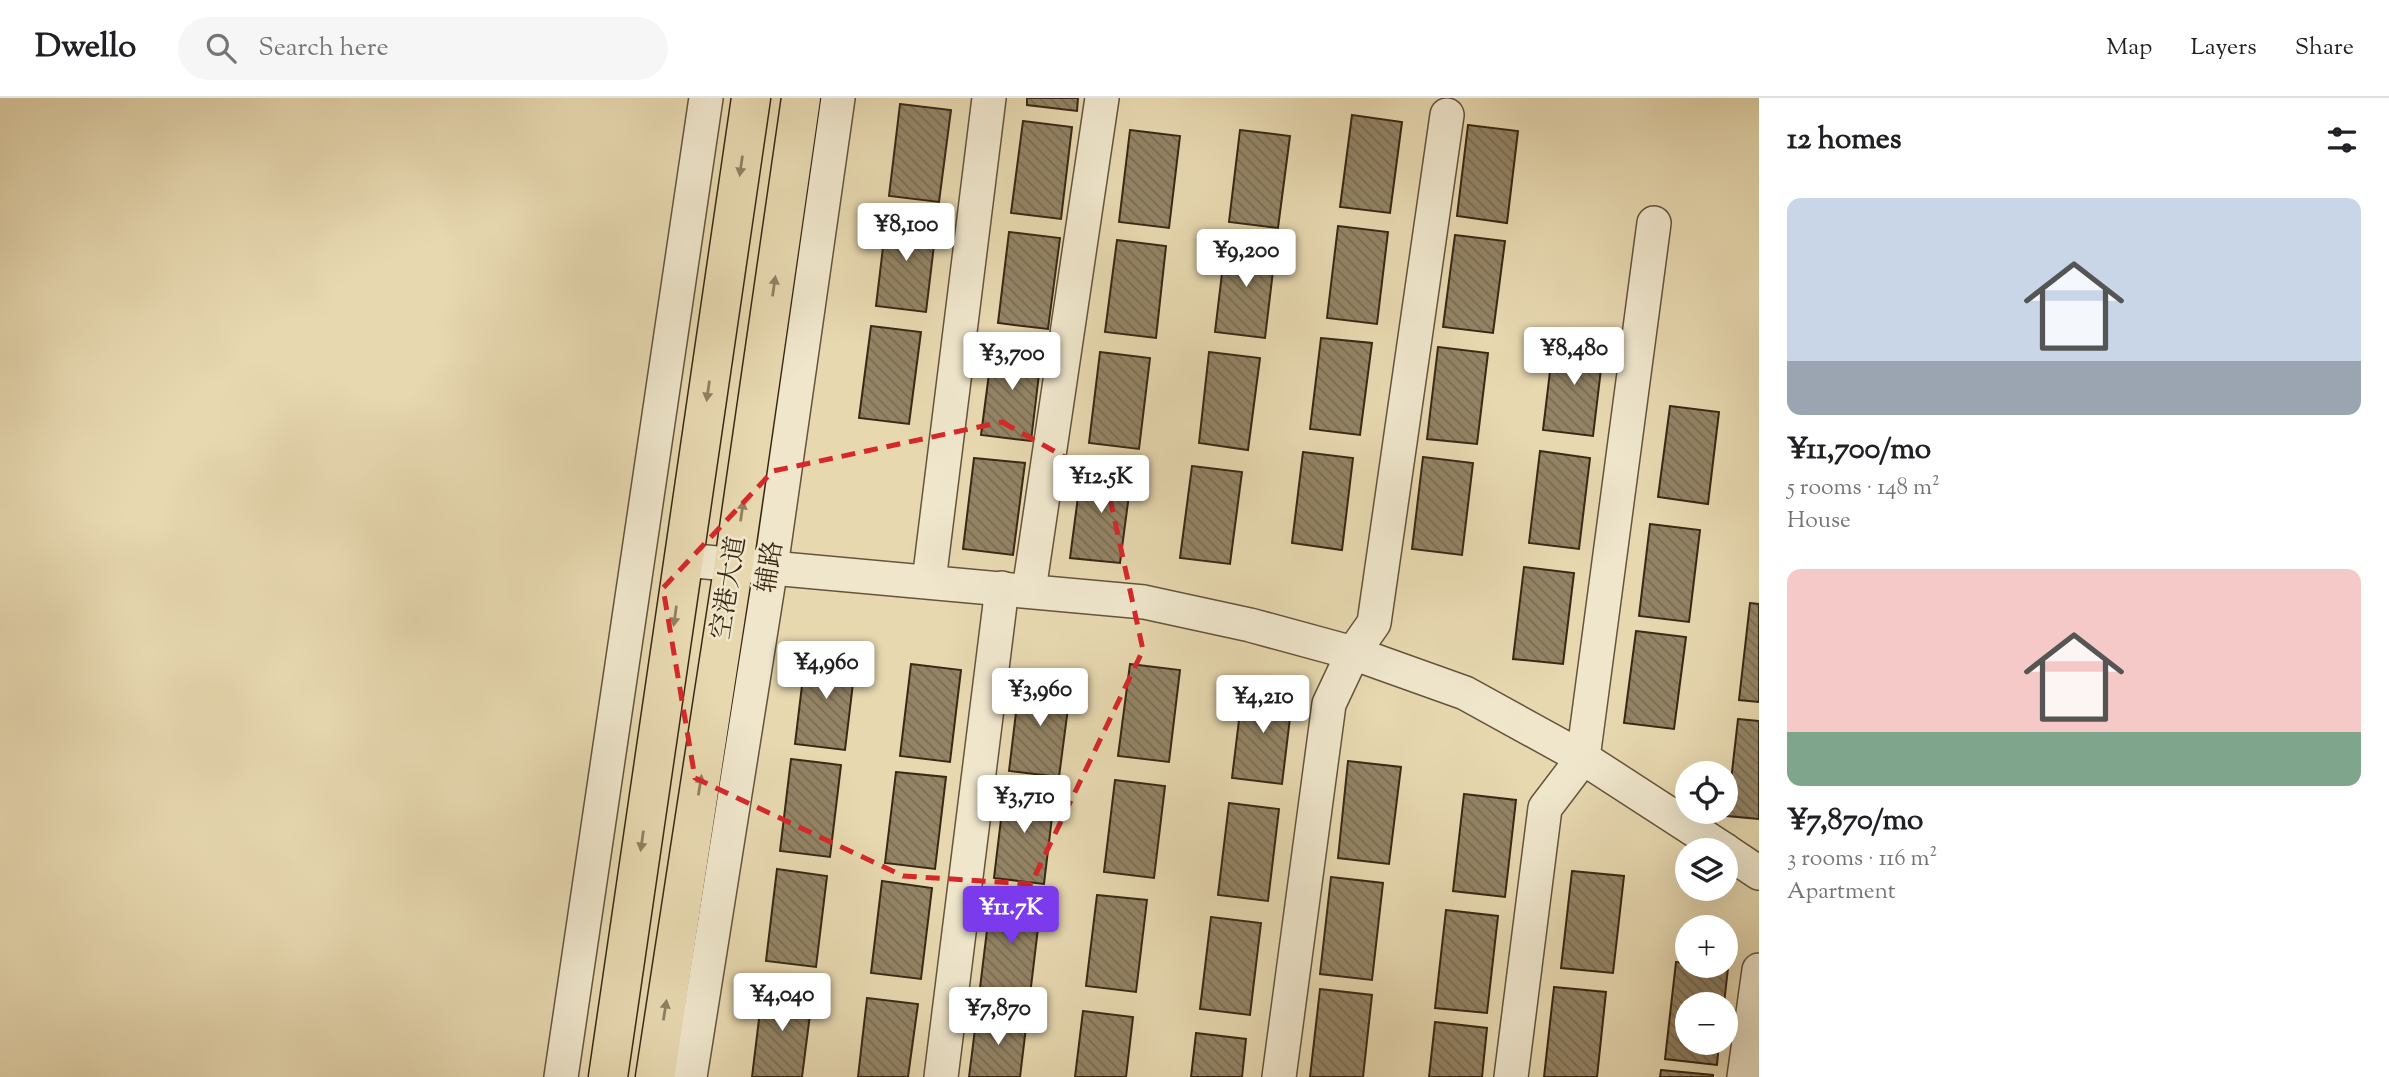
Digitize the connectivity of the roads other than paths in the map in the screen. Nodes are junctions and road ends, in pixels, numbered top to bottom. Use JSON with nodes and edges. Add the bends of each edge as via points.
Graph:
{"nodes":[{"id":1,"x":706,"y":98,"type":"edge"},
{"id":2,"x":751,"y":98,"type":"edge"},
{"id":3,"x":800,"y":98,"type":"edge"},
{"id":4,"x":838,"y":98,"type":"edge"},
{"id":5,"x":989,"y":98,"type":"edge"},
{"id":6,"x":1102,"y":98,"type":"edge"},
{"id":7,"x":1447,"y":115,"type":"dead end"},
{"id":8,"x":1654,"y":223,"type":"dead end"},
{"id":9,"x":684,"y":560,"type":"junction"},
{"id":10,"x":753,"y":565,"type":"junction"},
{"id":11,"x":929,"y":581,"type":"junction"},
{"id":12,"x":1016,"y":589,"type":"junction"},
{"id":13,"x":1353,"y":653,"type":"junction"},
{"id":14,"x":1583,"y":758,"type":"junction"},
{"id":15,"x":1705,"y":838,"type":"edge"},
{"id":16,"x":1738,"y":859,"type":"edge"},
{"id":17,"x":1759,"y":873,"type":"edge"},
{"id":18,"x":1759,"y":971,"type":"edge"},
{"id":19,"x":561,"y":1077,"type":"edge"},
{"id":20,"x":608,"y":1077,"type":"edge"},
{"id":21,"x":655,"y":1077,"type":"edge"},
{"id":22,"x":690,"y":1077,"type":"edge"},
{"id":23,"x":940,"y":1077,"type":"edge"},
{"id":24,"x":1279,"y":1077,"type":"edge"},
{"id":25,"x":1511,"y":1077,"type":"edge"},
{"id":26,"x":1744,"y":1077,"type":"edge"}],
"edges":[{"from":1,"to":19,"type":"street"},
{"from":2,"to":9,"type":"main road","name":"空港大道","one_way":true},
{"from":10,"to":3,"type":"main road","name":"空港大道","one_way":true},
{"from":4,"to":10,"type":"street","name":"辅路"},
{"from":5,"to":11,"type":"street"},
{"from":6,"to":12,"type":"street"},
{"from":7,"to":13,"type":"street","via":[[1374,623]]},
{"from":8,"to":14,"type":"street"},
{"from":9,"to":10,"type":"street"},
{"from":9,"to":20,"type":"main road","name":"空港大道","one_way":true},
{"from":10,"to":11,"type":"street"},
{"from":21,"to":10,"type":"main road","name":"空港大道","one_way":true},
{"from":10,"to":22,"type":"street","name":"辅路"},
{"from":11,"to":12,"type":"street"},
{"from":12,"to":13,"type":"street","via":[[1144,602]]},
{"from":12,"to":23,"type":"street"},
{"from":13,"to":14,"type":"street","via":[[1465,693]]},
{"from":13,"to":24,"type":"street","via":[[1329,704]]},
{"from":14,"to":15,"type":"street"},
{"from":14,"to":25,"type":"street","via":[[1545,808]]},
{"from":16,"to":17,"type":"street"},
{"from":18,"to":26,"type":"street"}]}
